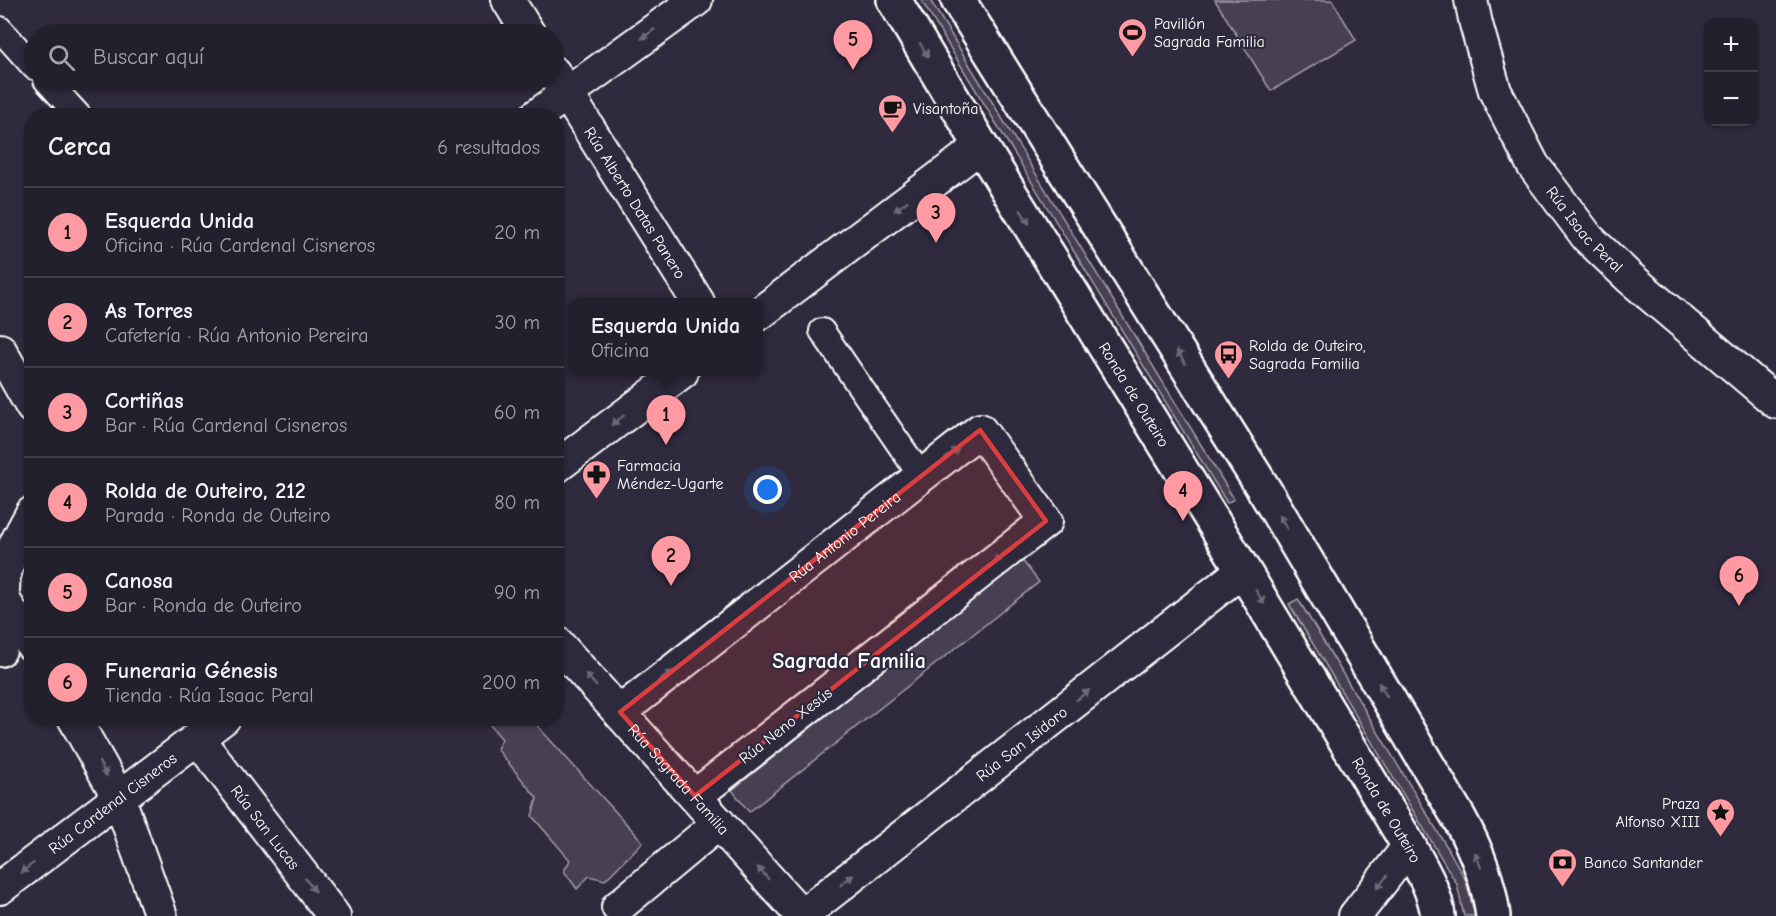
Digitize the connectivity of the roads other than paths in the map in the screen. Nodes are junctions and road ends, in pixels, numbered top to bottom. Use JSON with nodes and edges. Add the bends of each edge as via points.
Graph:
{"nodes":[{"id":1,"x":508,"y":0,"type":"edge"},
{"id":2,"x":696,"y":0,"type":"edge"},
{"id":3,"x":894,"y":0,"type":"edge"},
{"id":4,"x":958,"y":0,"type":"edge"},
{"id":5,"x":1471,"y":0,"type":"edge"},
{"id":6,"x":524,"y":24,"type":"edge"},
{"id":7,"x":0,"y":28,"type":"edge"},
{"id":8,"x":24,"y":55,"type":"edge"},
{"id":9,"x":564,"y":81,"type":"edge"},
{"id":10,"x":564,"y":89,"type":"edge"},
{"id":11,"x":55,"y":90,"type":"edge"},
{"id":12,"x":555,"y":90,"type":"edge"},
{"id":13,"x":72,"y":108,"type":"edge"},
{"id":14,"x":542,"y":108,"type":"edge"},
{"id":15,"x":981,"y":146,"type":"junction"},
{"id":16,"x":695,"y":298,"type":"edge"},
{"id":17,"x":763,"y":311,"type":"edge"},
{"id":18,"x":822,"y":331,"type":"dead end"},
{"id":19,"x":0,"y":350,"type":"edge"},
{"id":20,"x":677,"y":376,"type":"edge"},
{"id":21,"x":24,"y":393,"type":"edge"},
{"id":22,"x":1776,"y":402,"type":"edge"},
{"id":23,"x":564,"y":461,"type":"edge"},
{"id":24,"x":921,"y":476,"type":"junction"},
{"id":25,"x":1046,"y":521,"type":"joint"},
{"id":26,"x":24,"y":528,"type":"edge"},
{"id":27,"x":1243,"y":570,"type":"junction"},
{"id":28,"x":1,"y":597,"type":"edge"},
{"id":29,"x":24,"y":633,"type":"edge"},
{"id":30,"x":0,"y":650,"type":"edge"},
{"id":31,"x":564,"y":651,"type":"edge"},
{"id":32,"x":620,"y":712,"type":"junction"},
{"id":33,"x":78,"y":726,"type":"edge"},
{"id":34,"x":214,"y":726,"type":"edge"},
{"id":35,"x":198,"y":739,"type":"junction"},
{"id":36,"x":695,"y":796,"type":"junction"},
{"id":37,"x":119,"y":798,"type":"junction"},
{"id":38,"x":719,"y":823,"type":"junction"},
{"id":39,"x":1409,"y":846,"type":"junction"},
{"id":40,"x":0,"y":888,"type":"edge"},
{"id":41,"x":618,"y":907,"type":"dead end"},
{"id":42,"x":161,"y":916,"type":"edge"},
{"id":43,"x":334,"y":916,"type":"edge"},
{"id":44,"x":802,"y":916,"type":"edge"},
{"id":45,"x":1355,"y":916,"type":"edge"},
{"id":46,"x":1438,"y":916,"type":"edge"},
{"id":47,"x":1493,"y":916,"type":"edge"}],
"edges":[{"from":1,"to":6,"type":"street"},
{"from":2,"to":9,"type":"street","one_way":true},
{"from":3,"to":15,"type":"main road","name":"Ronda de Outeiro","one_way":true},
{"from":47,"to":4,"type":"main road","one_way":true,"via":[[1485,876],[1459,818],[1268,496]]},
{"from":5,"to":22,"type":"street","name":"Rúa Isaac Peral","via":[[1495,91],[1533,165],[1588,238]]},
{"from":7,"to":8,"type":"street"},
{"from":10,"to":16,"type":"street","name":"Rúa Alberto Datas Panero"},
{"from":11,"to":13,"type":"street"},
{"from":12,"to":14,"type":"street"},
{"from":15,"to":17,"type":"street","one_way":true},
{"from":15,"to":27,"type":"main road","name":"Ronda de Outeiro","one_way":true},
{"from":18,"to":24,"type":"street"},
{"from":19,"to":21,"type":"street"},
{"from":20,"to":23,"type":"street","one_way":true},
{"from":24,"to":25,"type":"street","name":"Rúa Antonio Pereira","one_way":true,"via":[[980,430]]},
{"from":32,"to":24,"type":"street","name":"Rúa Antonio Pereira","one_way":true},
{"from":25,"to":36,"type":"street","name":"Rúa Neno Xesús","one_way":true},
{"from":26,"to":28,"type":"street","via":[[4,577]]},
{"from":27,"to":39,"type":"main road","name":"Ronda de Outeiro","one_way":true},
{"from":44,"to":27,"type":"street","name":"Rúa San Isidoro","one_way":true},
{"from":28,"to":29,"type":"street"},
{"from":28,"to":30,"type":"street","via":[[5,635]]},
{"from":32,"to":31,"type":"street","name":"Rúa Sagrada Familia","one_way":true},
{"from":32,"to":36,"type":"street","name":"Rúa Sagrada Familia"},
{"from":33,"to":37,"type":"street","one_way":true},
{"from":34,"to":35,"type":"street","name":"Rúa Cardenal Cisneros"},
{"from":35,"to":37,"type":"street","name":"Rúa Cardenal Cisneros"},
{"from":35,"to":43,"type":"street","name":"Rúa San Lucas","one_way":true},
{"from":36,"to":38,"type":"street","name":"Rúa Sagrada Familia"},
{"from":37,"to":40,"type":"street","name":"Rúa Cardenal Cisneros","one_way":true},
{"from":37,"to":42,"type":"street"},
{"from":38,"to":41,"type":"street"},
{"from":44,"to":38,"type":"street","name":"Rúa Sagrada Familia","one_way":true},
{"from":39,"to":45,"type":"street","one_way":true},
{"from":39,"to":46,"type":"main road","name":"Ronda de Outeiro","via":[[1426,876]]}]}
